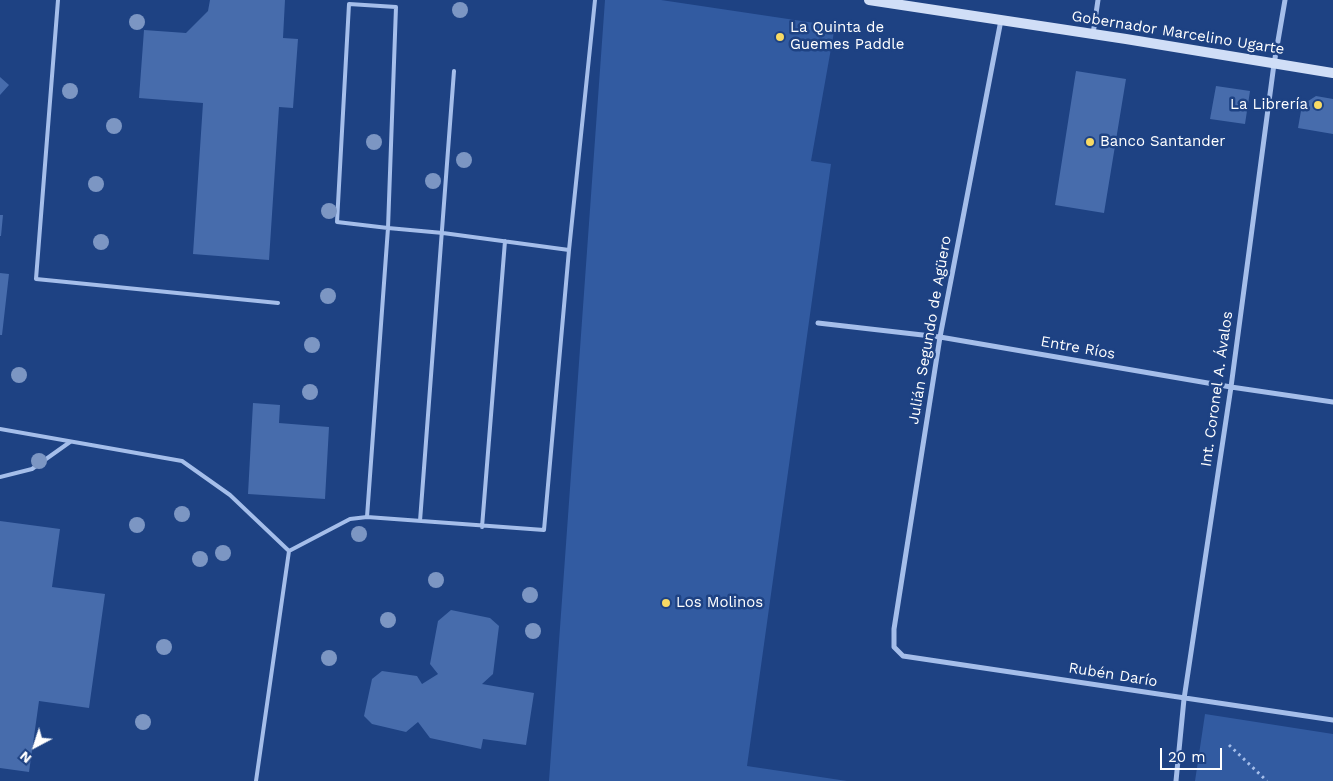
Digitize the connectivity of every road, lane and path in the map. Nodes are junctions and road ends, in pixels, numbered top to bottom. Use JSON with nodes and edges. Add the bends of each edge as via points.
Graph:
{"nodes":[{"id":1,"x":58,"y":0,"type":"edge"},
{"id":2,"x":594,"y":0,"type":"edge"},
{"id":3,"x":869,"y":0,"type":"edge"},
{"id":4,"x":1098,"y":0,"type":"edge"},
{"id":5,"x":1285,"y":0,"type":"edge"},
{"id":6,"x":1001,"y":20,"type":"junction"},
{"id":7,"x":1093,"y":34,"type":"junction"},
{"id":8,"x":1274,"y":64,"type":"junction"},
{"id":9,"x":454,"y":71,"type":"dead end"},
{"id":10,"x":1333,"y":73,"type":"edge"},
{"id":11,"x":388,"y":228,"type":"junction"},
{"id":12,"x":443,"y":233,"type":"junction"},
{"id":13,"x":506,"y":241,"type":"junction"},
{"id":14,"x":569,"y":250,"type":"junction"},
{"id":15,"x":278,"y":303,"type":"dead end"},
{"id":16,"x":818,"y":323,"type":"dead end"},
{"id":17,"x":940,"y":337,"type":"junction"},
{"id":18,"x":1231,"y":388,"type":"junction"},
{"id":19,"x":1333,"y":402,"type":"edge"},
{"id":20,"x":0,"y":429,"type":"edge"},
{"id":21,"x":70,"y":442,"type":"junction"},
{"id":22,"x":0,"y":476,"type":"edge"},
{"id":23,"x":367,"y":517,"type":"junction"},
{"id":24,"x":420,"y":521,"type":"junction"},
{"id":25,"x":482,"y":526,"type":"junction"},
{"id":26,"x":289,"y":551,"type":"junction"},
{"id":27,"x":894,"y":647,"type":"joint"},
{"id":28,"x":1184,"y":699,"type":"junction"},
{"id":29,"x":1333,"y":720,"type":"edge"},
{"id":30,"x":1229,"y":745,"type":"dead end"},
{"id":31,"x":256,"y":781,"type":"edge"},
{"id":32,"x":1176,"y":781,"type":"edge"},
{"id":33,"x":1267,"y":781,"type":"edge"}],
"edges":[{"from":1,"to":15,"type":"lane","via":[[36,279]]},
{"from":2,"to":14,"type":"lane"},
{"from":3,"to":6,"type":"street","name":"Gobernador Marcelino Ugarte"},
{"from":4,"to":7,"type":"street"},
{"from":5,"to":8,"type":"street","name":"Int. Coronel A. Ávalos"},
{"from":6,"to":7,"type":"street","name":"Gobernador Marcelino Ugarte"},
{"from":6,"to":17,"type":"street","name":"Julián Segundo de Agüero"},
{"from":7,"to":8,"type":"street","name":"Gobernador Marcelino Ugarte"},
{"from":8,"to":10,"type":"street","name":"Gobernador Marcelino Ugarte"},
{"from":8,"to":18,"type":"street","name":"Int. Coronel A. Ávalos"},
{"from":9,"to":12,"type":"lane"},
{"from":11,"to":11,"type":"lane","via":[[396,7],[349,4],[336,222]]},
{"from":11,"to":12,"type":"lane"},
{"from":11,"to":23,"type":"lane"},
{"from":12,"to":13,"type":"lane"},
{"from":12,"to":24,"type":"lane"},
{"from":13,"to":14,"type":"lane"},
{"from":13,"to":25,"type":"lane"},
{"from":14,"to":25,"type":"lane","via":[[544,530]]},
{"from":16,"to":17,"type":"street","name":"Entre Ríos"},
{"from":17,"to":18,"type":"street","name":"Entre Ríos"},
{"from":17,"to":27,"type":"street","name":"Julián Segundo de Agüero","via":[[894,629]]},
{"from":18,"to":19,"type":"street","name":"Entre Ríos"},
{"from":18,"to":28,"type":"street","name":"Int. Coronel A. Ávalos"},
{"from":20,"to":21,"type":"lane"},
{"from":21,"to":22,"type":"lane","via":[[32,469]]},
{"from":21,"to":26,"type":"lane","via":[[182,461],[230,495]]},
{"from":23,"to":24,"type":"lane"},
{"from":23,"to":26,"type":"lane","via":[[350,519]]},
{"from":24,"to":25,"type":"lane"},
{"from":26,"to":31,"type":"lane"},
{"from":27,"to":28,"type":"street","name":"Rubén Darío","via":[[903,656]]},
{"from":28,"to":29,"type":"street","name":"Rubén Darío"},
{"from":28,"to":32,"type":"street","name":"Int. Coronel A. Ávalos"},
{"from":30,"to":33,"type":"path"}]}
